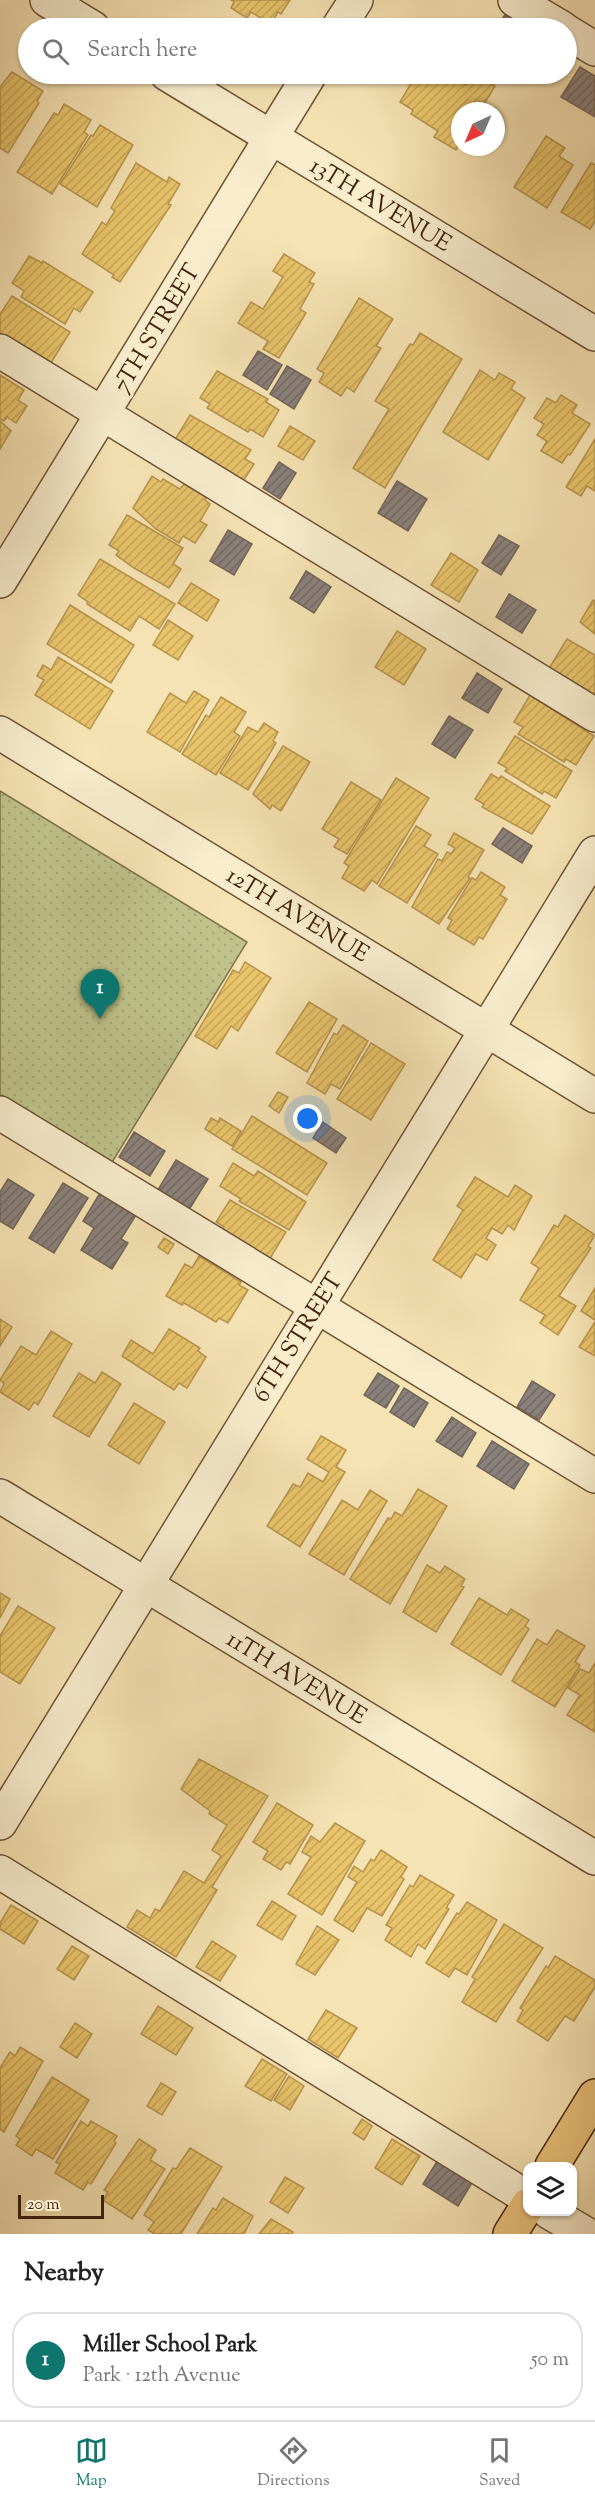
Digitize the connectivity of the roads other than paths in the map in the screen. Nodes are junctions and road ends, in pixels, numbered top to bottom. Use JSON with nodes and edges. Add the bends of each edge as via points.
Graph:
{"nodes":[{"id":1,"x":47,"y":0,"type":"edge"},
{"id":2,"x":356,"y":0,"type":"edge"},
{"id":3,"x":515,"y":0,"type":"edge"},
{"id":4,"x":77,"y":18,"type":"edge"},
{"id":5,"x":344,"y":18,"type":"edge"},
{"id":6,"x":545,"y":18,"type":"edge"},
{"id":7,"x":577,"y":38,"type":"edge"},
{"id":8,"x":595,"y":49,"type":"edge"},
{"id":9,"x":184,"y":84,"type":"edge"},
{"id":10,"x":304,"y":84,"type":"edge"},
{"id":11,"x":271,"y":137,"type":"junction"},
{"id":12,"x":595,"y":334,"type":"edge"},
{"id":13,"x":0,"y":351,"type":"edge"},
{"id":14,"x":104,"y":415,"type":"junction"},
{"id":15,"x":0,"y":582,"type":"edge"},
{"id":16,"x":595,"y":715,"type":"edge"},
{"id":17,"x":0,"y":733,"type":"edge"},
{"id":18,"x":595,"y":853,"type":"edge"},
{"id":19,"x":487,"y":1029,"type":"junction"},
{"id":20,"x":595,"y":1096,"type":"edge"},
{"id":21,"x":0,"y":1113,"type":"edge"},
{"id":22,"x":316,"y":1305,"type":"junction"},
{"id":23,"x":595,"y":1476,"type":"edge"},
{"id":24,"x":0,"y":1496,"type":"edge"},
{"id":25,"x":145,"y":1584,"type":"junction"},
{"id":26,"x":0,"y":1823,"type":"edge"},
{"id":27,"x":595,"y":1858,"type":"edge"},
{"id":28,"x":0,"y":1872,"type":"edge"},
{"id":29,"x":595,"y":2096,"type":"edge"},
{"id":30,"x":554,"y":2162,"type":"edge"},
{"id":31,"x":523,"y":2195,"type":"edge"},
{"id":32,"x":523,"y":2213,"type":"edge"},
{"id":33,"x":557,"y":2216,"type":"edge"},
{"id":34,"x":510,"y":2234,"type":"edge"},
{"id":35,"x":586,"y":2234,"type":"edge"}],
"edges":[{"from":1,"to":4,"type":"street"},
{"from":2,"to":5,"type":"street"},
{"from":3,"to":6,"type":"street"},
{"from":7,"to":8,"type":"street"},
{"from":9,"to":11,"type":"street","name":"13TH AVENUE"},
{"from":10,"to":11,"type":"street","name":"7TH STREET"},
{"from":11,"to":12,"type":"street","name":"13TH AVENUE"},
{"from":11,"to":14,"type":"street","name":"7TH STREET"},
{"from":13,"to":14,"type":"street"},
{"from":14,"to":15,"type":"street","name":"7TH STREET"},
{"from":14,"to":16,"type":"street"},
{"from":17,"to":19,"type":"street","name":"12TH AVENUE"},
{"from":18,"to":19,"type":"street","name":"6TH STREET"},
{"from":19,"to":20,"type":"street","name":"12TH AVENUE"},
{"from":19,"to":22,"type":"street","name":"6TH STREET"},
{"from":21,"to":22,"type":"street"},
{"from":22,"to":23,"type":"street"},
{"from":22,"to":25,"type":"street","name":"6TH STREET"},
{"from":24,"to":25,"type":"street","name":"11TH AVENUE"},
{"from":25,"to":26,"type":"street","name":"6TH STREET"},
{"from":25,"to":27,"type":"street","name":"11TH AVENUE"},
{"from":28,"to":31,"type":"street"},
{"from":29,"to":30,"type":"main road"},
{"from":32,"to":34,"type":"main road"},
{"from":33,"to":35,"type":"street"}]}
